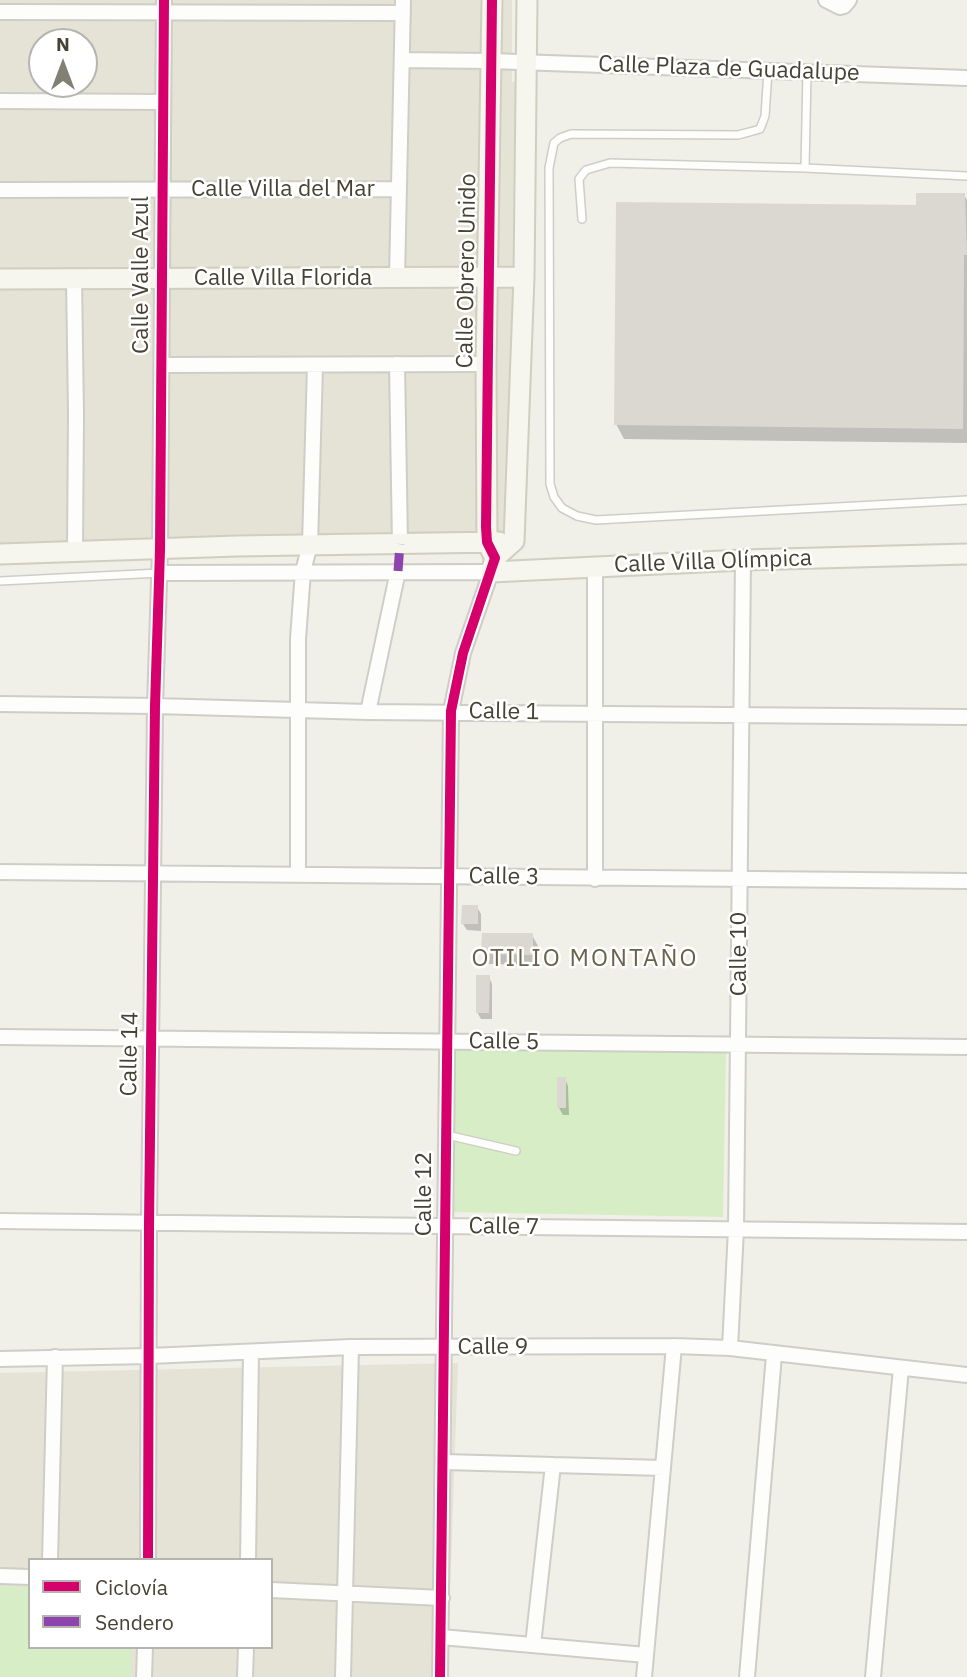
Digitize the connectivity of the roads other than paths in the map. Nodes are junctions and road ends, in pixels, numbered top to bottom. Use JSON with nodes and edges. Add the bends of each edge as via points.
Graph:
{"nodes":[{"id":1,"x":492,"y":0,"type":"edge"},
{"id":2,"x":527,"y":0,"type":"edge"},
{"id":3,"x":827,"y":0,"type":"edge"},
{"id":4,"x":847,"y":3,"type":"edge"},
{"id":5,"x":164,"y":6,"type":"edge"},
{"id":6,"x":249,"y":6,"type":"edge"},
{"id":7,"x":403,"y":6,"type":"edge"},
{"id":8,"x":0,"y":12,"type":"edge"},
{"id":9,"x":402,"y":60,"type":"junction"},
{"id":10,"x":491,"y":61,"type":"junction"},
{"id":11,"x":527,"y":62,"type":"junction"},
{"id":12,"x":768,"y":71,"type":"junction"},
{"id":13,"x":807,"y":72,"type":"junction"},
{"id":14,"x":967,"y":78,"type":"edge"},
{"id":15,"x":0,"y":100,"type":"edge"},
{"id":16,"x":162,"y":102,"type":"junction"},
{"id":17,"x":805,"y":168,"type":"junction"},
{"id":18,"x":967,"y":176,"type":"edge"},
{"id":19,"x":0,"y":190,"type":"edge"},
{"id":20,"x":162,"y":190,"type":"junction"},
{"id":21,"x":398,"y":190,"type":"junction"},
{"id":22,"x":582,"y":219,"type":"dead end"},
{"id":23,"x":488,"y":277,"type":"junction"},
{"id":24,"x":524,"y":277,"type":"junction"},
{"id":25,"x":74,"y":278,"type":"junction"},
{"id":26,"x":162,"y":278,"type":"junction"},
{"id":27,"x":397,"y":278,"type":"junction"},
{"id":28,"x":0,"y":279,"type":"edge"},
{"id":29,"x":397,"y":364,"type":"junction"},
{"id":30,"x":486,"y":364,"type":"junction"},
{"id":31,"x":162,"y":365,"type":"junction"},
{"id":32,"x":315,"y":365,"type":"junction"},
{"id":33,"x":967,"y":500,"type":"edge"},
{"id":34,"x":400,"y":544,"type":"junction"},
{"id":35,"x":310,"y":545,"type":"junction"},
{"id":36,"x":160,"y":550,"type":"junction"},
{"id":37,"x":75,"y":551,"type":"junction"},
{"id":38,"x":0,"y":554,"type":"edge"},
{"id":39,"x":967,"y":554,"type":"edge"},
{"id":40,"x":491,"y":557,"type":"junction"},
{"id":41,"x":743,"y":560,"type":"junction"},
{"id":42,"x":595,"y":567,"type":"junction"},
{"id":43,"x":303,"y":571,"type":"junction"},
{"id":44,"x":398,"y":571,"type":"junction"},
{"id":45,"x":160,"y":573,"type":"junction"},
{"id":46,"x":0,"y":581,"type":"edge"},
{"id":47,"x":0,"y":704,"type":"edge"},
{"id":48,"x":155,"y":705,"type":"junction"},
{"id":49,"x":297,"y":710,"type":"junction"},
{"id":50,"x":451,"y":711,"type":"junction"},
{"id":51,"x":368,"y":712,"type":"junction"},
{"id":52,"x":596,"y":714,"type":"junction"},
{"id":53,"x":741,"y":715,"type":"junction"},
{"id":54,"x":967,"y":717,"type":"edge"},
{"id":55,"x":0,"y":872,"type":"edge"},
{"id":56,"x":153,"y":873,"type":"junction"},
{"id":57,"x":298,"y":875,"type":"junction"},
{"id":58,"x":449,"y":877,"type":"junction"},
{"id":59,"x":596,"y":879,"type":"junction"},
{"id":60,"x":740,"y":879,"type":"junction"},
{"id":61,"x":967,"y":881,"type":"edge"},
{"id":62,"x":0,"y":1037,"type":"edge"},
{"id":63,"x":152,"y":1040,"type":"junction"},
{"id":64,"x":447,"y":1042,"type":"junction"},
{"id":65,"x":738,"y":1045,"type":"junction"},
{"id":66,"x":967,"y":1047,"type":"edge"},
{"id":67,"x":446,"y":1135,"type":"junction"},
{"id":68,"x":516,"y":1152,"type":"dead end"},
{"id":69,"x":0,"y":1221,"type":"edge"},
{"id":70,"x":149,"y":1223,"type":"junction"},
{"id":71,"x":445,"y":1226,"type":"junction"},
{"id":72,"x":736,"y":1229,"type":"junction"},
{"id":73,"x":967,"y":1232,"type":"edge"},
{"id":74,"x":674,"y":1346,"type":"junction"},
{"id":75,"x":351,"y":1347,"type":"junction"},
{"id":76,"x":444,"y":1347,"type":"junction"},
{"id":77,"x":730,"y":1348,"type":"junction"},
{"id":78,"x":251,"y":1352,"type":"junction"},
{"id":79,"x":774,"y":1355,"type":"junction"},
{"id":80,"x":150,"y":1356,"type":"junction"},
{"id":81,"x":55,"y":1357,"type":"junction"},
{"id":82,"x":0,"y":1359,"type":"edge"},
{"id":83,"x":901,"y":1368,"type":"junction"},
{"id":84,"x":967,"y":1375,"type":"edge"},
{"id":85,"x":444,"y":1462,"type":"junction"},
{"id":86,"x":553,"y":1465,"type":"junction"},
{"id":87,"x":663,"y":1468,"type":"junction"},
{"id":88,"x":50,"y":1558,"type":"edge"},
{"id":89,"x":148,"y":1558,"type":"edge"},
{"id":90,"x":248,"y":1558,"type":"edge"},
{"id":91,"x":0,"y":1576,"type":"edge"},
{"id":92,"x":28,"y":1577,"type":"edge"},
{"id":93,"x":273,"y":1590,"type":"edge"},
{"id":94,"x":345,"y":1593,"type":"junction"},
{"id":95,"x":442,"y":1598,"type":"junction"},
{"id":96,"x":441,"y":1637,"type":"junction"},
{"id":97,"x":533,"y":1645,"type":"junction"},
{"id":98,"x":145,"y":1649,"type":"edge"},
{"id":99,"x":246,"y":1649,"type":"edge"},
{"id":100,"x":646,"y":1655,"type":"junction"},
{"id":101,"x":144,"y":1677,"type":"edge"},
{"id":102,"x":245,"y":1677,"type":"edge"},
{"id":103,"x":343,"y":1677,"type":"edge"},
{"id":104,"x":440,"y":1677,"type":"edge"},
{"id":105,"x":644,"y":1677,"type":"edge"},
{"id":106,"x":747,"y":1677,"type":"edge"},
{"id":107,"x":873,"y":1677,"type":"edge"}],
"edges":[{"from":1,"to":10,"type":"street","name":"Calle Obrero Unido"},
{"from":2,"to":11,"type":"street","name":"Calle Obrero Unido"},
{"from":3,"to":4,"type":"street","via":[[834,6]]},
{"from":5,"to":6,"type":"street"},
{"from":5,"to":8,"type":"street"},
{"from":5,"to":16,"type":"street","name":"Calle Valle Azul"},
{"from":6,"to":7,"type":"street"},
{"from":7,"to":9,"type":"street"},
{"from":9,"to":10,"type":"street","name":"Calle Plaza de Guadalupe"},
{"from":9,"to":21,"type":"street"},
{"from":10,"to":11,"type":"street","name":"Calle Plaza de Guadalupe"},
{"from":10,"to":23,"type":"street","name":"Calle Obrero Unido"},
{"from":11,"to":12,"type":"street","name":"Calle Plaza de Guadalupe"},
{"from":11,"to":24,"type":"street","name":"Calle Obrero Unido"},
{"from":12,"to":13,"type":"street","name":"Calle Plaza de Guadalupe"},
{"from":12,"to":33,"type":"lane","via":[[760,129],[738,135],[571,134],[554,144],[549,168],[550,484],[554,497],[569,512],[596,520]]},
{"from":13,"to":14,"type":"street","name":"Calle Plaza de Guadalupe"},
{"from":13,"to":17,"type":"lane"},
{"from":15,"to":16,"type":"street"},
{"from":16,"to":20,"type":"street","name":"Calle Valle Azul"},
{"from":17,"to":18,"type":"lane"},
{"from":17,"to":22,"type":"lane","via":[[596,165],[579,179]]},
{"from":19,"to":20,"type":"street","name":"Calle Villa del Mar"},
{"from":20,"to":21,"type":"street","name":"Calle Villa del Mar"},
{"from":20,"to":26,"type":"street","name":"Calle Valle Azul"},
{"from":21,"to":27,"type":"street"},
{"from":23,"to":24,"type":"street","name":"Calle Villa Florida"},
{"from":23,"to":27,"type":"street","name":"Calle Villa Florida"},
{"from":23,"to":30,"type":"street","name":"Calle Obrero Unido"},
{"from":24,"to":40,"type":"street","name":"Calle Obrero Unido","via":[[514,541]]},
{"from":25,"to":26,"type":"street","name":"Calle Villa Florida"},
{"from":25,"to":28,"type":"street","name":"Calle Villa Florida"},
{"from":25,"to":37,"type":"street"},
{"from":26,"to":27,"type":"street","name":"Calle Villa Florida"},
{"from":26,"to":31,"type":"street","name":"Calle Valle Azul"},
{"from":29,"to":30,"type":"street"},
{"from":29,"to":32,"type":"street"},
{"from":29,"to":34,"type":"street"},
{"from":30,"to":40,"type":"street","name":"Calle Obrero Unido"},
{"from":31,"to":32,"type":"street"},
{"from":31,"to":36,"type":"street","name":"Calle Valle Azul"},
{"from":32,"to":35,"type":"street"},
{"from":34,"to":35,"type":"street","name":"Calle Villa Olímpica"},
{"from":34,"to":40,"type":"street","name":"Calle Villa Olímpica"},
{"from":35,"to":36,"type":"street","name":"Calle Villa Olímpica"},
{"from":35,"to":43,"type":"street"},
{"from":36,"to":37,"type":"street","name":"Calle Villa Olímpica"},
{"from":36,"to":45,"type":"street","name":"Calle 14"},
{"from":37,"to":38,"type":"street","name":"Calle Villa Olímpica"},
{"from":39,"to":41,"type":"street","name":"Calle Villa Olímpica"},
{"from":40,"to":42,"type":"street","name":"Calle Villa Olímpica"},
{"from":40,"to":44,"type":"street"},
{"from":40,"to":50,"type":"street","name":"Calle Obrero Unido"},
{"from":41,"to":42,"type":"street","name":"Calle Villa Olímpica"},
{"from":41,"to":53,"type":"street","name":"Calle 10"},
{"from":42,"to":52,"type":"street"},
{"from":43,"to":44,"type":"street"},
{"from":43,"to":45,"type":"street"},
{"from":43,"to":49,"type":"street"},
{"from":44,"to":51,"type":"street"},
{"from":45,"to":46,"type":"lane"},
{"from":45,"to":48,"type":"street","name":"Calle 14"},
{"from":47,"to":48,"type":"street","name":"Calle 1"},
{"from":48,"to":49,"type":"street","name":"Calle 1"},
{"from":48,"to":56,"type":"street","name":"Calle 14"},
{"from":49,"to":51,"type":"street","name":"Calle 1"},
{"from":49,"to":57,"type":"street"},
{"from":50,"to":51,"type":"street","name":"Calle 1"},
{"from":50,"to":52,"type":"street","name":"Calle 1"},
{"from":50,"to":58,"type":"street","name":"Calle 12"},
{"from":52,"to":53,"type":"street","name":"Calle 1"},
{"from":52,"to":59,"type":"street"},
{"from":53,"to":54,"type":"street","name":"Calle 1"},
{"from":53,"to":60,"type":"street","name":"Calle 10"},
{"from":55,"to":56,"type":"street","name":"Calle 3"},
{"from":56,"to":57,"type":"street","name":"Calle 3"},
{"from":56,"to":63,"type":"street","name":"Calle 14"},
{"from":57,"to":58,"type":"street","name":"Calle 3"},
{"from":58,"to":59,"type":"street","name":"Calle 3"},
{"from":58,"to":64,"type":"street","name":"Calle 12"},
{"from":59,"to":60,"type":"street","name":"Calle 3"},
{"from":60,"to":61,"type":"street","name":"Calle 3"},
{"from":60,"to":65,"type":"street","name":"Calle 10"},
{"from":62,"to":63,"type":"street","name":"Calle 5"},
{"from":63,"to":64,"type":"street","name":"Calle 5"},
{"from":63,"to":70,"type":"street","name":"Calle 14"},
{"from":64,"to":65,"type":"street","name":"Calle 5"},
{"from":64,"to":67,"type":"street","name":"Calle 12"},
{"from":65,"to":66,"type":"street","name":"Calle 5"},
{"from":65,"to":72,"type":"street","name":"Calle 10"},
{"from":67,"to":68,"type":"lane"},
{"from":67,"to":71,"type":"street","name":"Calle 12"},
{"from":69,"to":70,"type":"street","name":"Calle 7"},
{"from":70,"to":71,"type":"street","name":"Calle 7"},
{"from":70,"to":80,"type":"street","name":"Calle 14"},
{"from":71,"to":72,"type":"street","name":"Calle 7"},
{"from":71,"to":76,"type":"street","name":"Calle 12"},
{"from":72,"to":73,"type":"street","name":"Calle 7"},
{"from":72,"to":77,"type":"street","name":"Calle 10"},
{"from":74,"to":76,"type":"street","name":"Calle 9"},
{"from":74,"to":77,"type":"street","name":"Calle 9"},
{"from":74,"to":87,"type":"street"},
{"from":75,"to":76,"type":"street","name":"Calle 9"},
{"from":75,"to":78,"type":"street","name":"Calle 9"},
{"from":75,"to":94,"type":"street"},
{"from":76,"to":85,"type":"street","name":"Calle 12"},
{"from":77,"to":79,"type":"street","name":"Calle 9"},
{"from":78,"to":80,"type":"street","name":"Calle 9"},
{"from":78,"to":90,"type":"street"},
{"from":79,"to":83,"type":"street","name":"Calle 9"},
{"from":79,"to":106,"type":"street"},
{"from":80,"to":81,"type":"street","name":"Calle 9"},
{"from":80,"to":89,"type":"street","name":"Calle 14"},
{"from":81,"to":82,"type":"street","name":"Calle 9"},
{"from":81,"to":88,"type":"street"},
{"from":83,"to":84,"type":"street","name":"Calle 9"},
{"from":83,"to":107,"type":"street"},
{"from":85,"to":86,"type":"street"},
{"from":85,"to":95,"type":"street","name":"Calle 12"},
{"from":86,"to":87,"type":"street"},
{"from":86,"to":97,"type":"street"},
{"from":87,"to":100,"type":"street"},
{"from":91,"to":92,"type":"street"},
{"from":93,"to":94,"type":"street"},
{"from":94,"to":95,"type":"street"},
{"from":94,"to":103,"type":"street"},
{"from":95,"to":96,"type":"street","name":"Calle 12"},
{"from":96,"to":97,"type":"street"},
{"from":96,"to":104,"type":"street","name":"Calle 12"},
{"from":97,"to":100,"type":"street"},
{"from":98,"to":101,"type":"street"},
{"from":99,"to":102,"type":"street"},
{"from":100,"to":105,"type":"street"}]}
